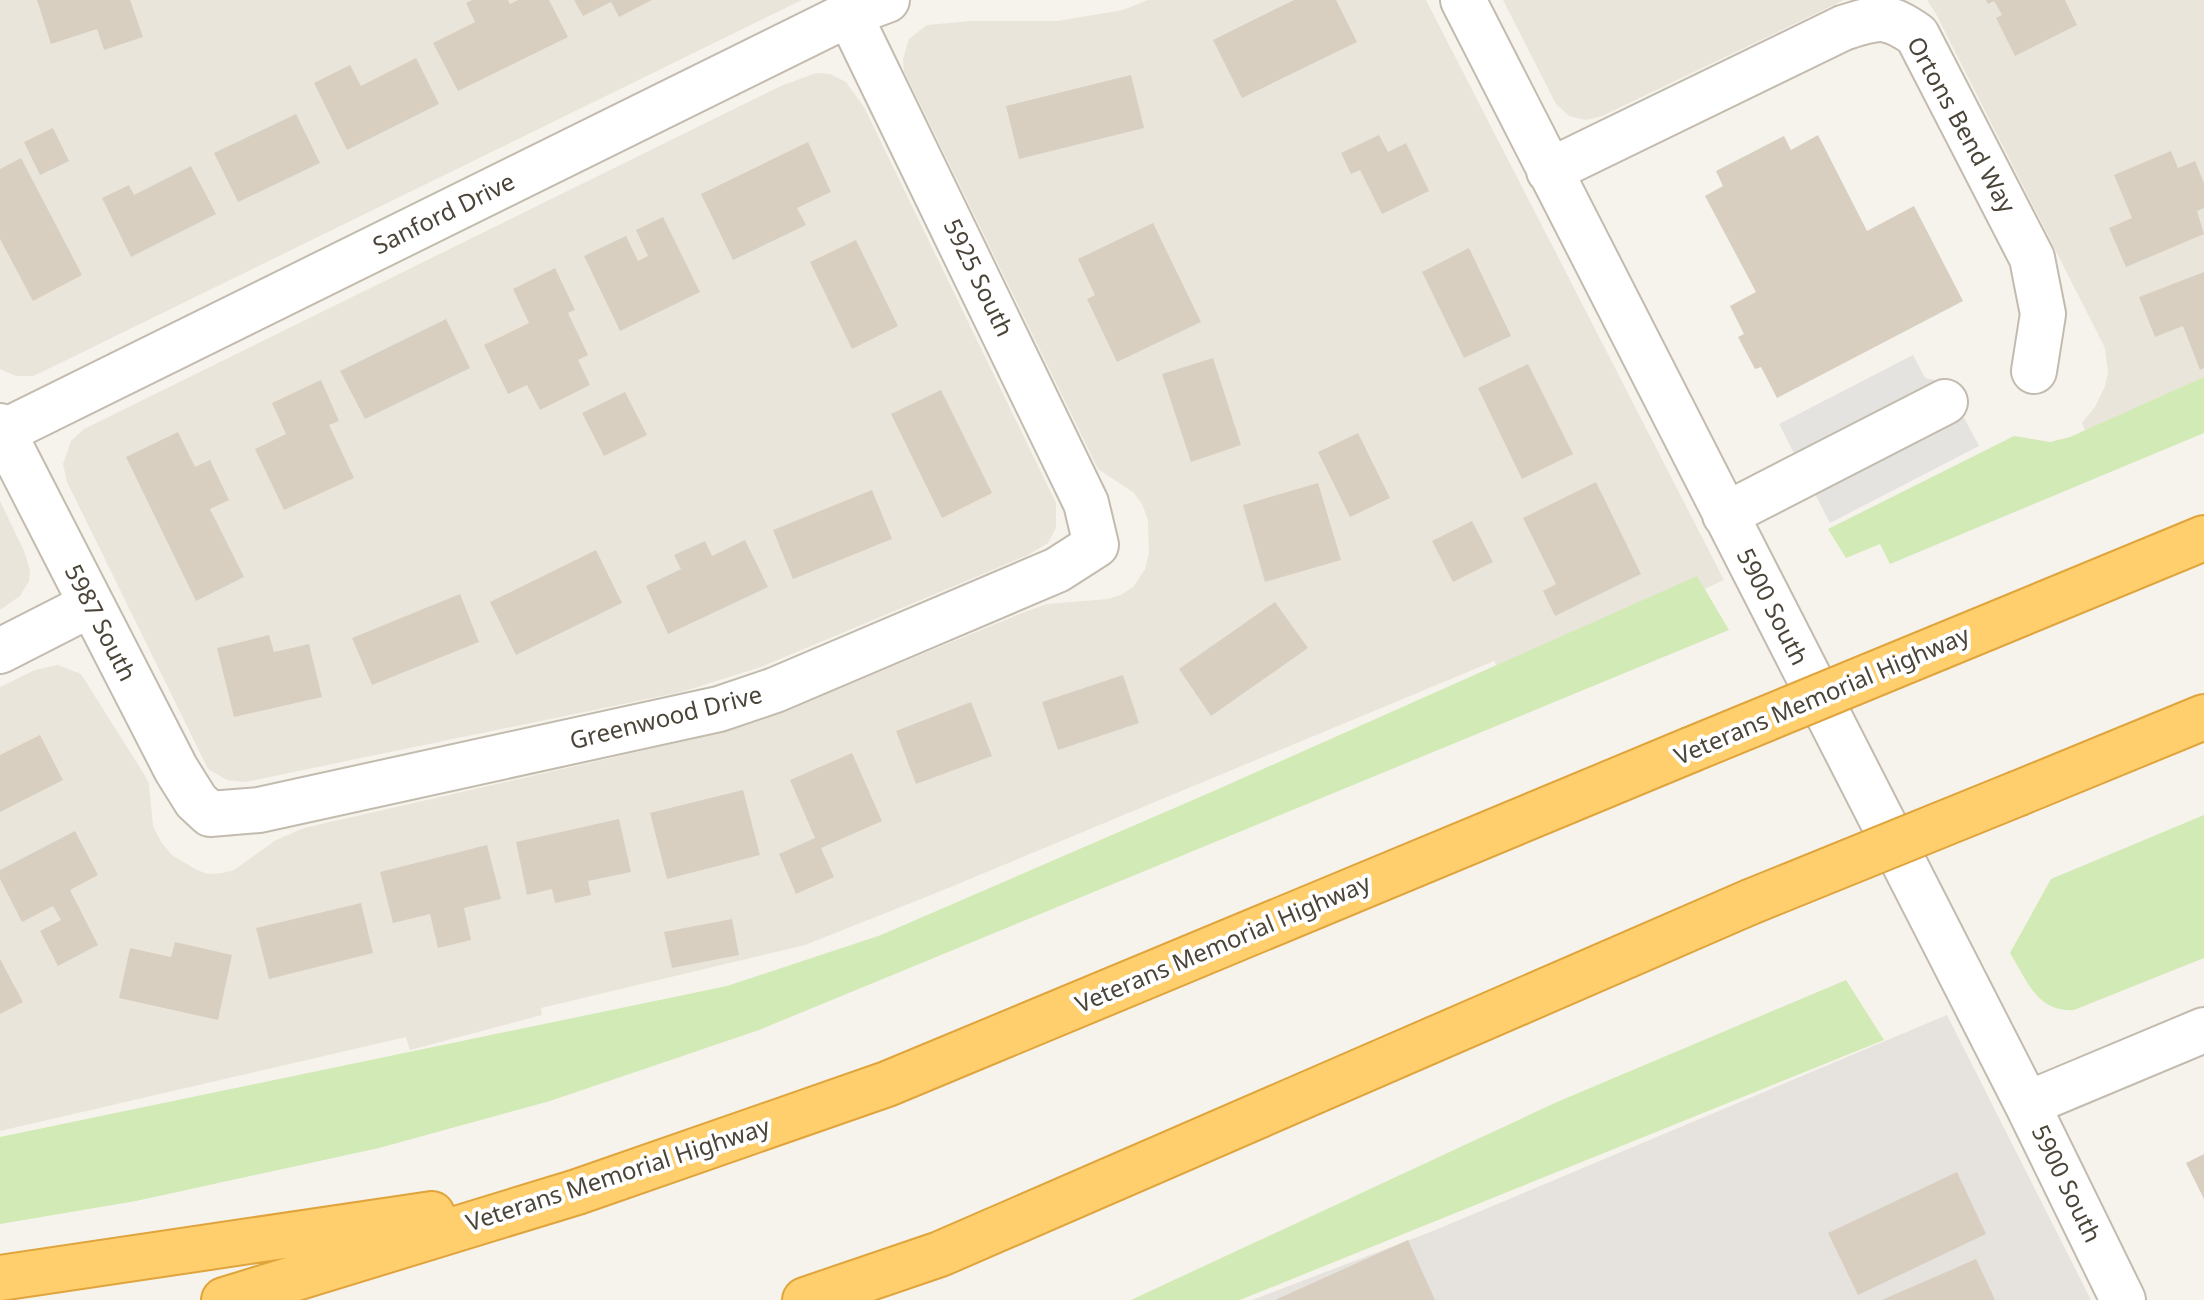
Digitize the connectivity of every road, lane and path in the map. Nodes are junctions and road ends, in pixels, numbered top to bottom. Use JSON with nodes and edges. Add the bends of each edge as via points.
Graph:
{"nodes":[{"id":1,"x":1463,"y":0,"type":"edge"},
{"id":2,"x":868,"y":7,"type":"edge"},
{"id":3,"x":1549,"y":171,"type":"junction"},
{"id":4,"x":2034,"y":371,"type":"dead end"},
{"id":5,"x":1945,"y":402,"type":"dead end"},
{"id":6,"x":2,"y":429,"type":"edge"},
{"id":7,"x":1725,"y":515,"type":"junction"},
{"id":8,"x":2204,"y":538,"type":"edge"},
{"id":9,"x":1096,"y":545,"type":"joint"},
{"id":10,"x":90,"y":605,"type":"junction"},
{"id":11,"x":0,"y":651,"type":"edge"},
{"id":12,"x":2204,"y":717,"type":"edge"},
{"id":13,"x":210,"y":814,"type":"joint"},
{"id":14,"x":2204,"y":1030,"type":"edge"},
{"id":15,"x":2027,"y":1104,"type":"junction"},
{"id":16,"x":577,"y":1192,"type":"junction"},
{"id":17,"x":0,"y":1278,"type":"edge"},
{"id":18,"x":224,"y":1300,"type":"edge"},
{"id":19,"x":805,"y":1300,"type":"edge"},
{"id":20,"x":2123,"y":1300,"type":"edge"}],
"edges":[{"from":1,"to":3,"type":"street","name":"5900 South"},
{"from":2,"to":6,"type":"street","name":"Sanford Drive"},
{"from":2,"to":9,"type":"street","name":"5925 South","via":[[1078,483]]},
{"from":3,"to":4,"type":"street","name":"Ortons Bend Way","via":[[1843,28],[1872,19],[1896,20],[1917,35],[2032,258],[2043,314]]},
{"from":3,"to":7,"type":"street","name":"5900 South"},
{"from":5,"to":7,"type":"street"},
{"from":6,"to":10,"type":"street","name":"5987 South"},
{"from":7,"to":15,"type":"street","name":"5900 South"},
{"from":8,"to":16,"type":"highway","name":"Veterans Memorial Highway","bridge":true,"via":[[887,1084]]},
{"from":9,"to":13,"type":"street","name":"Greenwood Drive","via":[[1045,576],[719,709],[259,810]]},
{"from":10,"to":11,"type":"street"},
{"from":10,"to":13,"type":"street","name":"5987 South","via":[[185,786]]},
{"from":12,"to":19,"type":"highway","bridge":true,"via":[[1750,902],[940,1254]]},
{"from":14,"to":15,"type":"street"},
{"from":15,"to":20,"type":"street","name":"5900 South"},
{"from":16,"to":17,"type":"highway"},
{"from":16,"to":18,"type":"highway","name":"Veterans Memorial Highway"}]}
